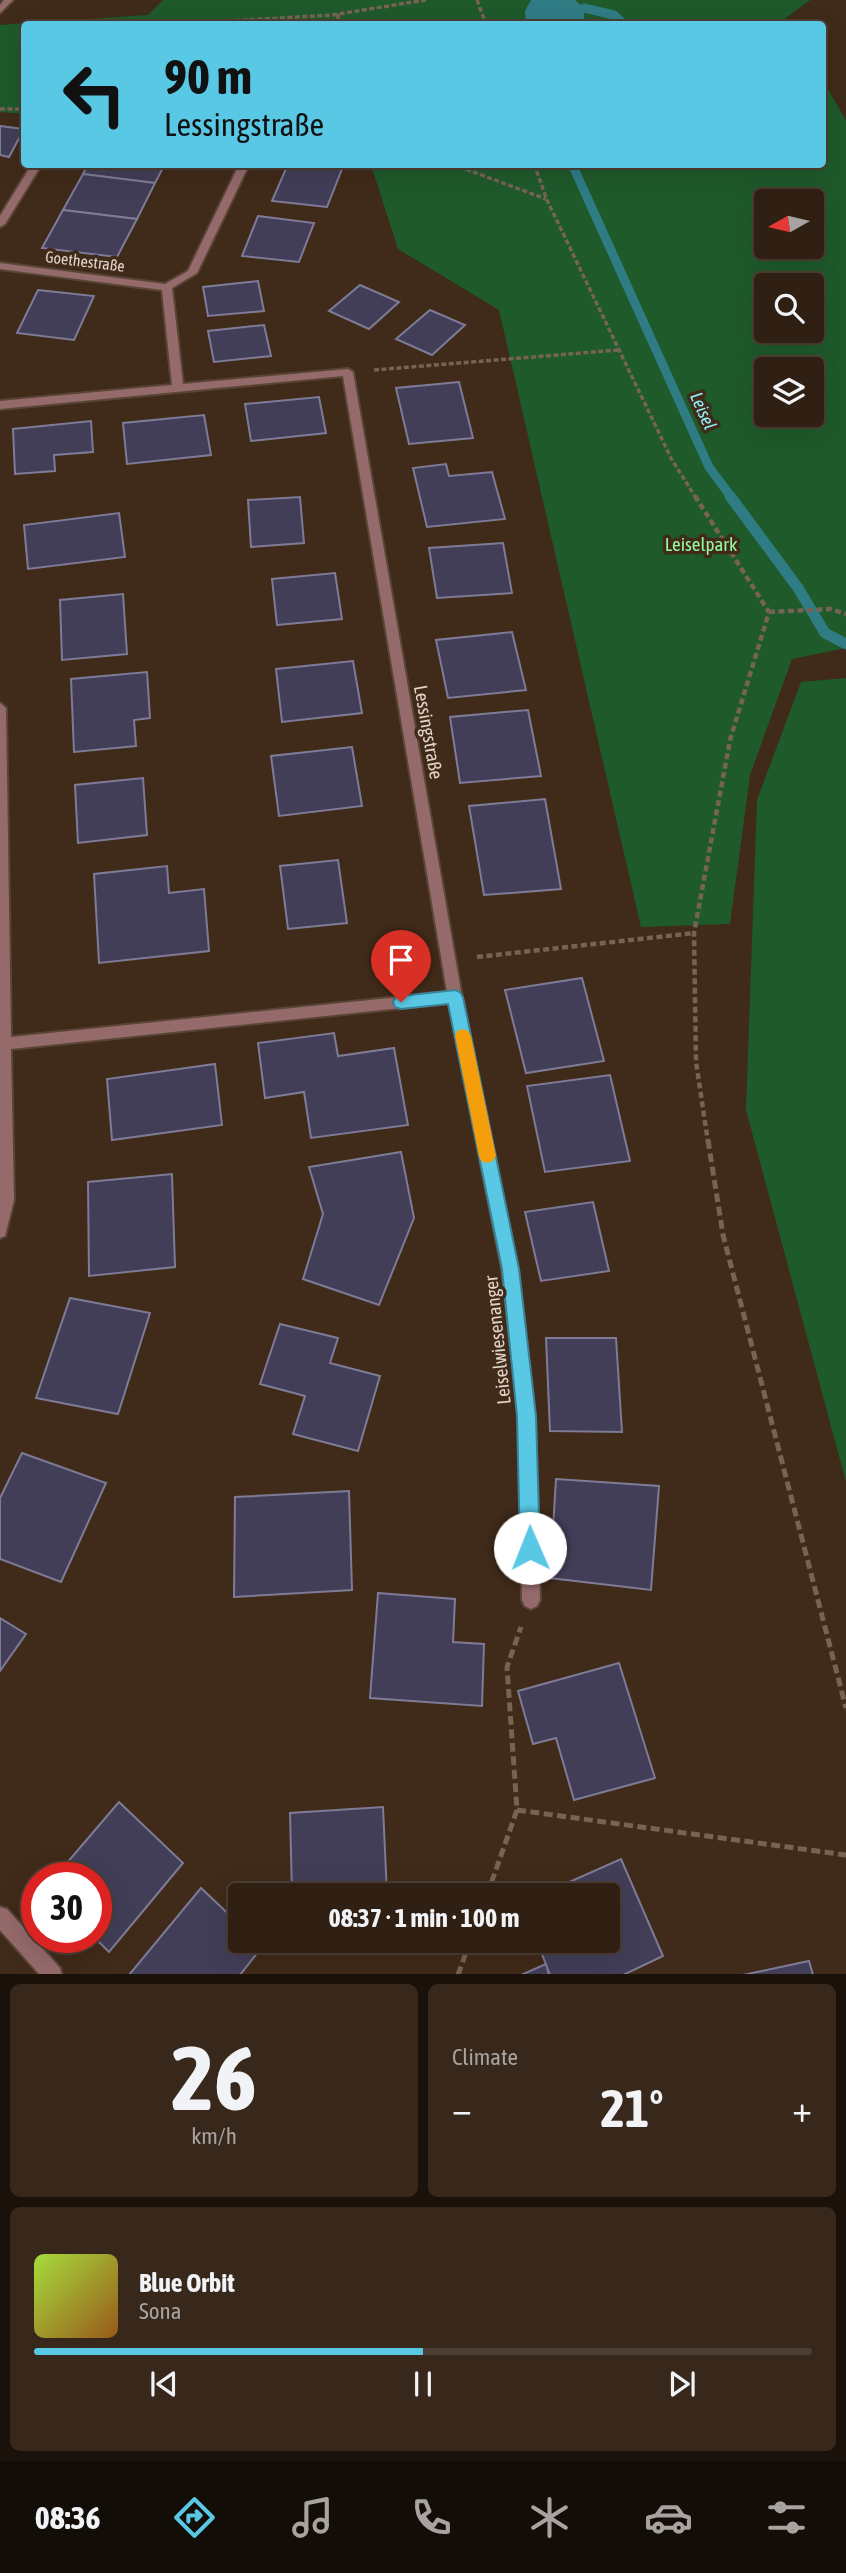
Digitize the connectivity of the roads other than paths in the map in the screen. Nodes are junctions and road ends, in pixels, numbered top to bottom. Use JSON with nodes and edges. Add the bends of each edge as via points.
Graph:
{"nodes":[{"id":1,"x":9,"y":0,"type":"edge"},
{"id":2,"x":0,"y":10,"type":"edge"},
{"id":3,"x":35,"y":168,"type":"edge"},
{"id":4,"x":242,"y":169,"type":"dead end"},
{"id":5,"x":0,"y":225,"type":"edge"},
{"id":6,"x":0,"y":266,"type":"edge"},
{"id":7,"x":167,"y":287,"type":"junction"},
{"id":8,"x":178,"y":389,"type":"junction"},
{"id":9,"x":0,"y":405,"type":"edge"},
{"id":10,"x":0,"y":708,"type":"edge"},
{"id":11,"x":455,"y":997,"type":"junction"},
{"id":12,"x":3,"y":1043,"type":"edge"},
{"id":13,"x":0,"y":1231,"type":"edge"},
{"id":14,"x":531,"y":1600,"type":"road end"},
{"id":15,"x":0,"y":1916,"type":"edge"},
{"id":16,"x":52,"y":1974,"type":"edge"}],
"edges":[{"from":1,"to":2,"type":"street"},
{"from":3,"to":5,"type":"street"},
{"from":4,"to":7,"type":"street","via":[[192,273]]},
{"from":6,"to":7,"type":"street","name":"Goethestraße"},
{"from":7,"to":8,"type":"street"},
{"from":8,"to":9,"type":"street"},
{"from":8,"to":11,"type":"street","name":"Lessingstraße","via":[[348,372]]},
{"from":10,"to":12,"type":"street"},
{"from":11,"to":12,"type":"street"},
{"from":11,"to":14,"type":"street","name":"Leiselwiesenanger","via":[[510,1269],[527,1416]]},
{"from":12,"to":13,"type":"street","via":[[6,1200]]},
{"from":15,"to":16,"type":"street"}]}
